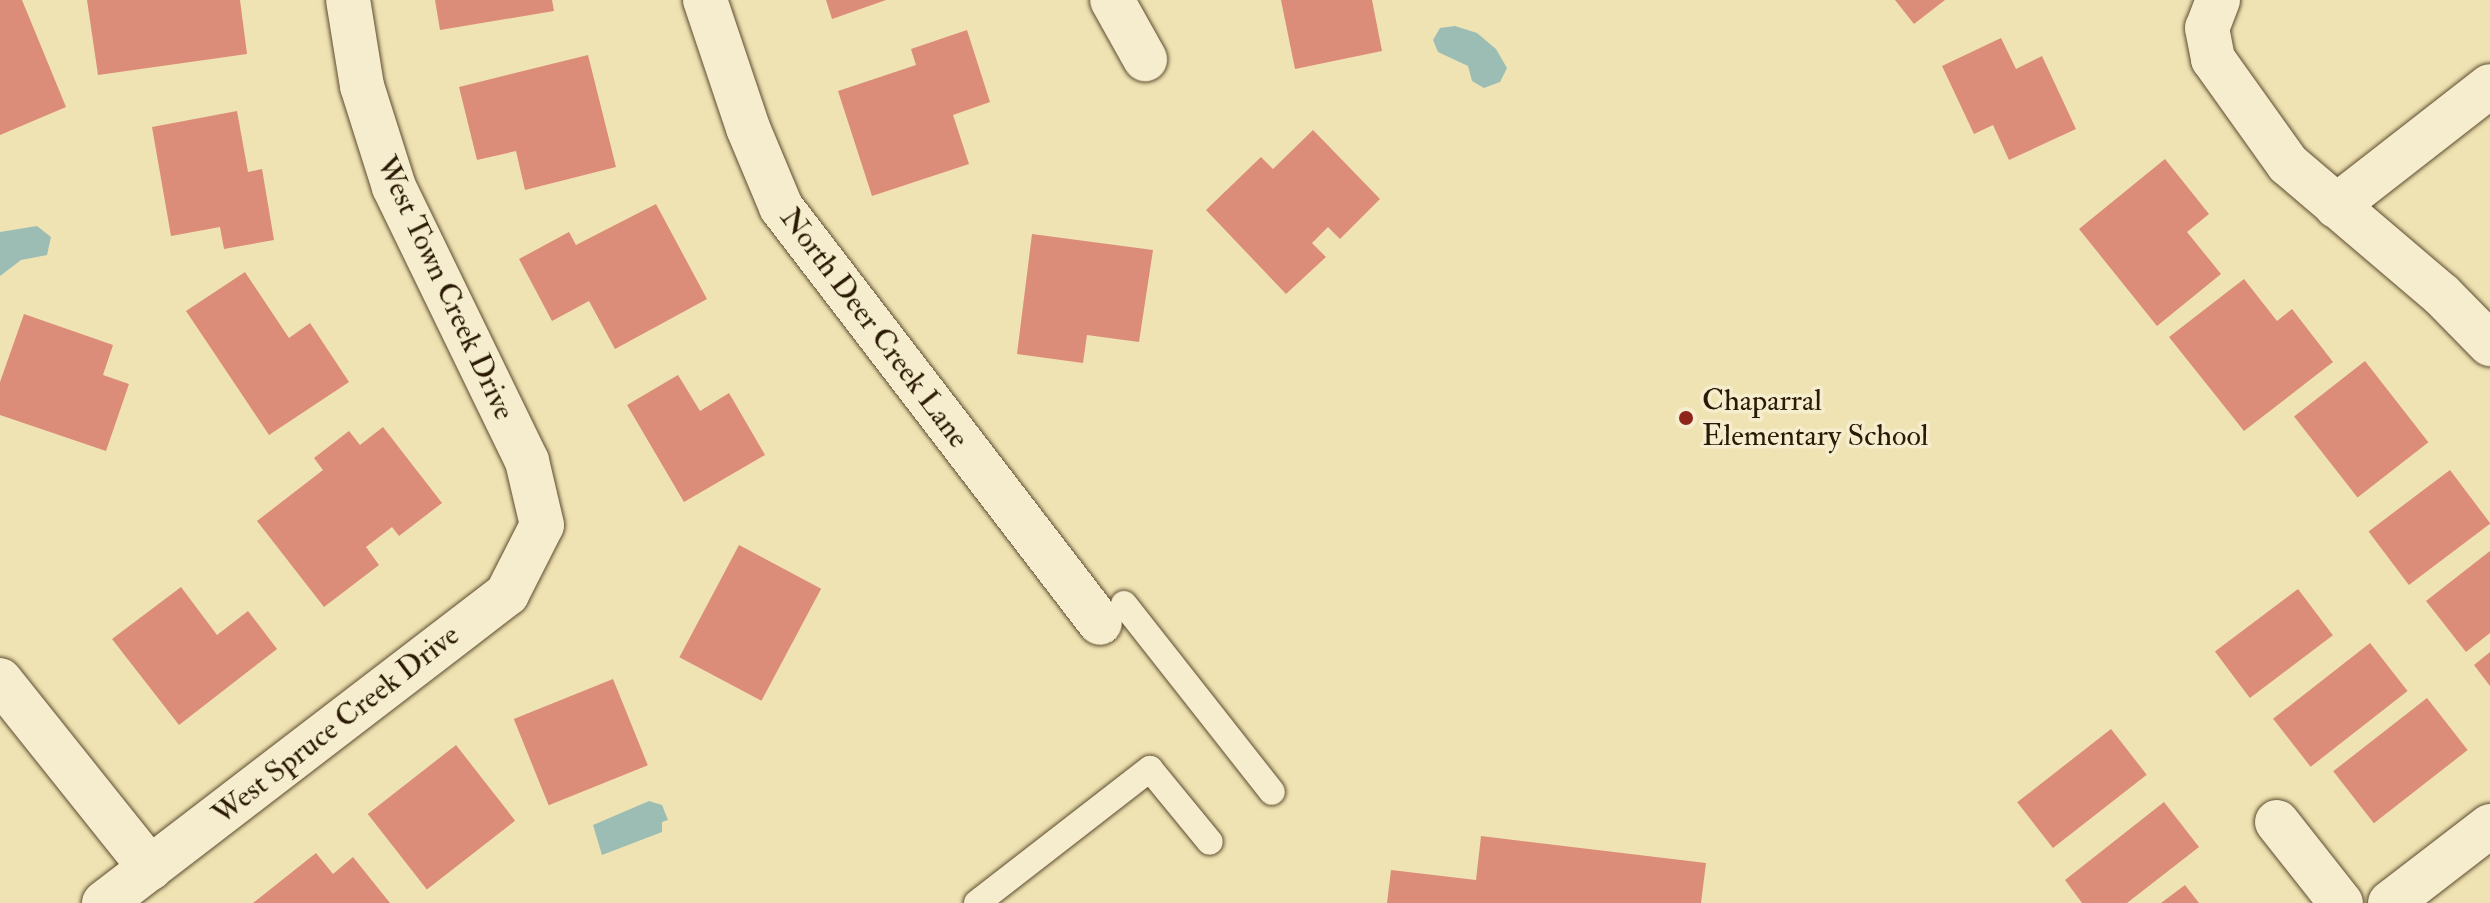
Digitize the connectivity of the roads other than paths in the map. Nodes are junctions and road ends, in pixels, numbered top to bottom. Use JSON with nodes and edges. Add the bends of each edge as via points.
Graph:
{"nodes":[{"id":1,"x":348,"y":0,"type":"edge"},
{"id":2,"x":705,"y":0,"type":"edge"},
{"id":3,"x":1112,"y":0,"type":"edge"},
{"id":4,"x":2212,"y":14,"type":"edge"},
{"id":5,"x":1145,"y":59,"type":"dead end"},
{"id":6,"x":2490,"y":86,"type":"edge"},
{"id":7,"x":2336,"y":206,"type":"junction"},
{"id":8,"x":2490,"y":344,"type":"edge"},
{"id":9,"x":542,"y":525,"type":"joint"},
{"id":10,"x":1112,"y":614,"type":"joint"},
{"id":11,"x":0,"y":680,"type":"edge"},
{"id":12,"x":1272,"y":792,"type":"dead end"},
{"id":13,"x":2277,"y":822,"type":"dead end"},
{"id":14,"x":2490,"y":826,"type":"edge"},
{"id":15,"x":1210,"y":842,"type":"dead end"},
{"id":16,"x":150,"y":868,"type":"junction"},
{"id":17,"x":104,"y":903,"type":"edge"},
{"id":18,"x":977,"y":903,"type":"edge"},
{"id":19,"x":2341,"y":903,"type":"edge"},
{"id":20,"x":2390,"y":903,"type":"edge"}],
"edges":[{"from":1,"to":9,"type":"street","name":"West Town Creek Drive","via":[[362,86],[394,187],[527,461]]},
{"from":2,"to":10,"type":"street","name":"North Deer Creek Lane","via":[[781,207]]},
{"from":3,"to":5,"type":"street"},
{"from":4,"to":7,"type":"street","via":[[2213,59],[2227,85],[2288,164]]},
{"from":6,"to":7,"type":"street"},
{"from":7,"to":8,"type":"street","via":[[2442,295]]},
{"from":9,"to":16,"type":"street","name":"West Spruce Creek Drive","via":[[507,594]]},
{"from":10,"to":12,"type":"lane"},
{"from":11,"to":16,"type":"street"},
{"from":13,"to":19,"type":"street"},
{"from":14,"to":20,"type":"street"},
{"from":15,"to":18,"type":"lane","via":[[1150,769]]},
{"from":16,"to":17,"type":"street","name":"West Spruce Creek Drive"}]}
